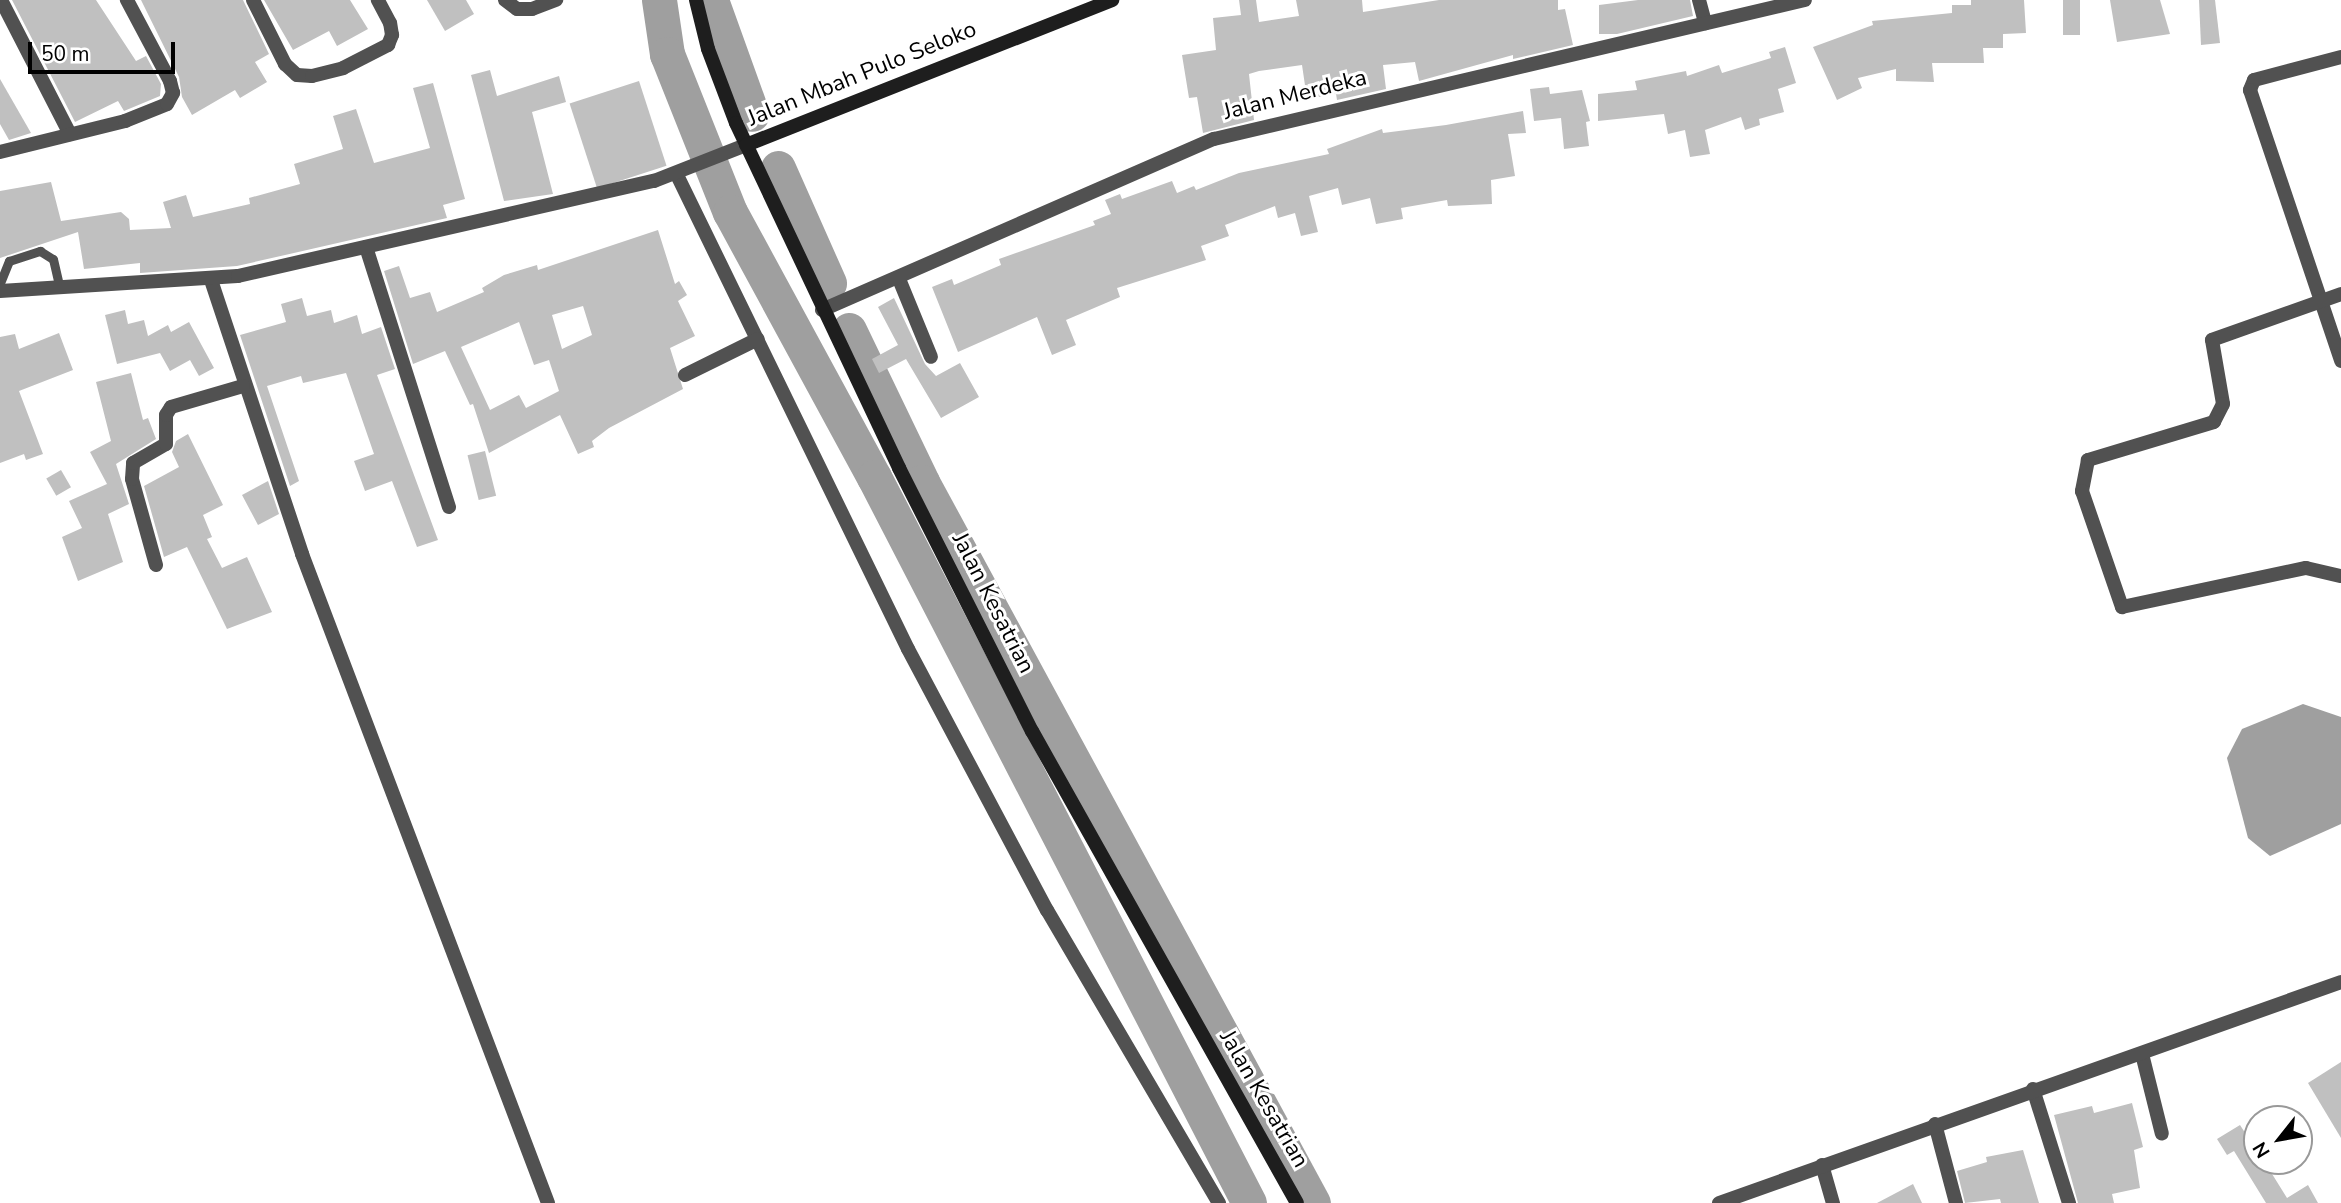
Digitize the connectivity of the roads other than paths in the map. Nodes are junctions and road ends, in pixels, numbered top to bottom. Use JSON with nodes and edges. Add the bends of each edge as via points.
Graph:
{"nodes":[{"id":1,"x":1,"y":0,"type":"edge"},
{"id":2,"x":127,"y":0,"type":"edge"},
{"id":3,"x":253,"y":0,"type":"edge"},
{"id":4,"x":378,"y":0,"type":"edge"},
{"id":5,"x":505,"y":0,"type":"edge"},
{"id":6,"x":556,"y":0,"type":"edge"},
{"id":7,"x":696,"y":0,"type":"edge"},
{"id":8,"x":1112,"y":0,"type":"edge"},
{"id":9,"x":1699,"y":0,"type":"edge"},
{"id":10,"x":1805,"y":0,"type":"edge"},
{"id":11,"x":1705,"y":23,"type":"junction"},
{"id":12,"x":2341,"y":57,"type":"edge"},
{"id":13,"x":70,"y":134,"type":"junction"},
{"id":14,"x":752,"y":141,"type":"junction"},
{"id":15,"x":0,"y":152,"type":"edge"},
{"id":16,"x":677,"y":175,"type":"junction"},
{"id":17,"x":366,"y":247,"type":"junction"},
{"id":18,"x":899,"y":279,"type":"junction"},
{"id":19,"x":211,"y":280,"type":"junction"},
{"id":20,"x":0,"y":283,"type":"edge"},
{"id":21,"x":59,"y":285,"type":"junction"},
{"id":22,"x":0,"y":291,"type":"edge"},
{"id":23,"x":2341,"y":294,"type":"edge"},
{"id":24,"x":2320,"y":301,"type":"junction"},
{"id":25,"x":834,"y":304,"type":"junction"},
{"id":26,"x":755,"y":341,"type":"junction"},
{"id":27,"x":931,"y":356,"type":"dead end"},
{"id":28,"x":2341,"y":361,"type":"edge"},
{"id":29,"x":685,"y":375,"type":"dead end"},
{"id":30,"x":243,"y":386,"type":"junction"},
{"id":31,"x":449,"y":508,"type":"dead end"},
{"id":32,"x":156,"y":565,"type":"dead end"},
{"id":33,"x":2341,"y":576,"type":"edge"},
{"id":34,"x":2341,"y":982,"type":"edge"},
{"id":35,"x":2143,"y":1054,"type":"junction"},
{"id":36,"x":2033,"y":1089,"type":"junction"},
{"id":37,"x":1935,"y":1124,"type":"junction"},
{"id":38,"x":2162,"y":1134,"type":"dead end"},
{"id":39,"x":1822,"y":1165,"type":"junction"},
{"id":40,"x":548,"y":1203,"type":"edge"},
{"id":41,"x":1219,"y":1203,"type":"edge"},
{"id":42,"x":1297,"y":1203,"type":"edge"},
{"id":43,"x":1719,"y":1203,"type":"edge"},
{"id":44,"x":1833,"y":1203,"type":"edge"},
{"id":45,"x":1956,"y":1203,"type":"edge"},
{"id":46,"x":2069,"y":1203,"type":"edge"}],
"edges":[{"from":1,"to":13,"type":"street"},
{"from":2,"to":13,"type":"street","via":[[173,93],[158,110]]},
{"from":3,"to":4,"type":"street","via":[[285,64],[297,75],[312,76],[343,68],[388,45],[390,23]]},
{"from":5,"to":6,"type":"street","via":[[517,9]]},
{"from":7,"to":14,"type":"street","name":"Jalan Kesatrian","via":[[721,88]]},
{"from":8,"to":14,"type":"street","name":"Jalan Mbah Pulo Seloko"},
{"from":9,"to":11,"type":"street"},
{"from":10,"to":11,"type":"street","name":"Jalan Merdeka"},
{"from":11,"to":18,"type":"street","name":"Jalan Merdeka","via":[[1214,139]]},
{"from":12,"to":24,"type":"street","via":[[2254,80],[2250,90]]},
{"from":13,"to":15,"type":"street"},
{"from":14,"to":16,"type":"street"},
{"from":14,"to":25,"type":"street","name":"Jalan Kesatrian"},
{"from":16,"to":17,"type":"street"},
{"from":16,"to":26,"type":"street"},
{"from":17,"to":19,"type":"street"},
{"from":17,"to":31,"type":"street"},
{"from":18,"to":25,"type":"street","name":"Jalan Merdeka"},
{"from":18,"to":27,"type":"street"},
{"from":19,"to":21,"type":"street"},
{"from":19,"to":30,"type":"street"},
{"from":20,"to":21,"type":"lane","via":[[9,261],[40,251],[53,259]]},
{"from":21,"to":22,"type":"street"},
{"from":23,"to":24,"type":"street"},
{"from":24,"to":28,"type":"street"},
{"from":24,"to":33,"type":"street","via":[[2212,340],[2223,404],[2214,422],[2088,460],[2082,491],[2122,607],[2306,568]]},
{"from":25,"to":42,"type":"street","name":"Jalan Kesatrian","via":[[1032,731]]},
{"from":26,"to":29,"type":"street"},
{"from":26,"to":41,"type":"street","via":[[908,649],[1034,885]]},
{"from":30,"to":32,"type":"street","via":[[171,407],[166,415],[166,444],[133,463],[132,480]]},
{"from":30,"to":40,"type":"street"},
{"from":34,"to":35,"type":"street"},
{"from":35,"to":36,"type":"street"},
{"from":35,"to":38,"type":"street"},
{"from":36,"to":37,"type":"street"},
{"from":36,"to":46,"type":"street"},
{"from":37,"to":39,"type":"street"},
{"from":37,"to":45,"type":"street"},
{"from":39,"to":43,"type":"street"},
{"from":39,"to":44,"type":"street"}]}
